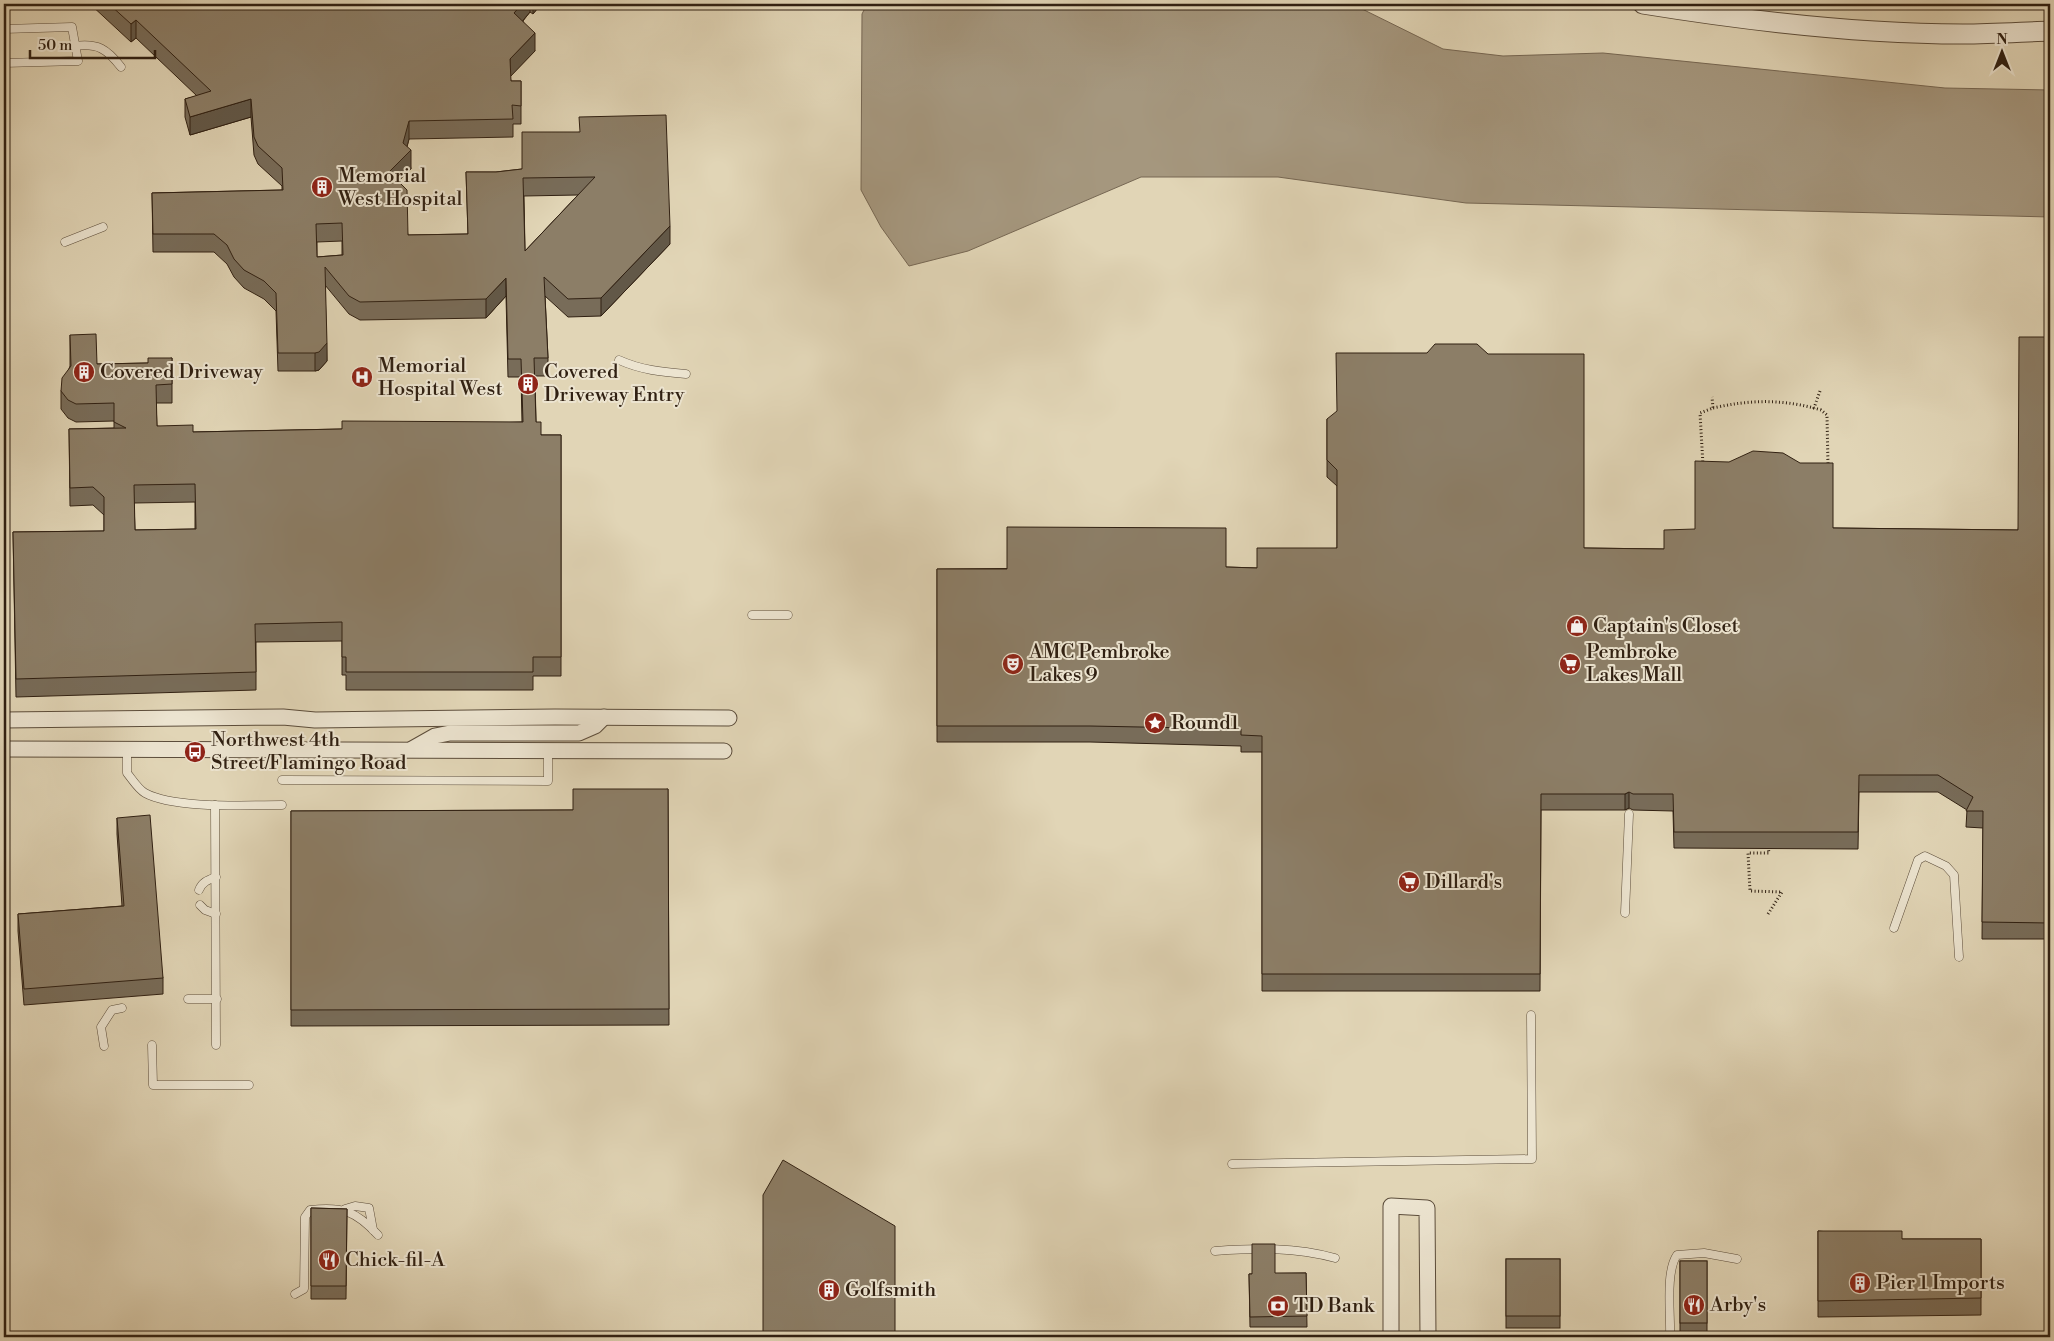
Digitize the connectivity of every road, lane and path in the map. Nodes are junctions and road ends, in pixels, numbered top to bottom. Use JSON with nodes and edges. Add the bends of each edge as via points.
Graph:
{"nodes":[{"id":1,"x":1642,"y":4,"type":"edge"},
{"id":2,"x":4,"y":29,"type":"edge"},
{"id":3,"x":2050,"y":31,"type":"edge"},
{"id":4,"x":75,"y":46,"type":"junction"},
{"id":5,"x":4,"y":63,"type":"edge"},
{"id":6,"x":121,"y":67,"type":"dead end"},
{"id":7,"x":103,"y":227,"type":"dead end"},
{"id":8,"x":65,"y":242,"type":"dead end"},
{"id":9,"x":619,"y":360,"type":"dead end"},
{"id":10,"x":686,"y":374,"type":"dead end"},
{"id":11,"x":1820,"y":391,"type":"dead end"},
{"id":12,"x":1712,"y":397,"type":"dead end"},
{"id":13,"x":1713,"y":408,"type":"junction"},
{"id":14,"x":1814,"y":408,"type":"junction"},
{"id":15,"x":1828,"y":469,"type":"edge"},
{"id":16,"x":1704,"y":474,"type":"edge"},
{"id":17,"x":752,"y":614,"type":"dead end"},
{"id":18,"x":788,"y":615,"type":"dead end"},
{"id":19,"x":555,"y":716,"type":"junction"},
{"id":20,"x":604,"y":717,"type":"junction"},
{"id":21,"x":729,"y":718,"type":"dead end"},
{"id":22,"x":4,"y":720,"type":"edge"},
{"id":23,"x":545,"y":734,"type":"junction"},
{"id":24,"x":4,"y":749,"type":"edge"},
{"id":25,"x":127,"y":750,"type":"junction"},
{"id":26,"x":409,"y":750,"type":"junction"},
{"id":27,"x":548,"y":751,"type":"junction"},
{"id":28,"x":724,"y":752,"type":"dead end"},
{"id":29,"x":282,"y":780,"type":"dead end"},
{"id":30,"x":215,"y":805,"type":"junction"},
{"id":31,"x":282,"y":805,"type":"dead end"},
{"id":32,"x":1628,"y":814,"type":"dead end"},
{"id":33,"x":1768,"y":844,"type":"edge"},
{"id":34,"x":216,"y":877,"type":"junction"},
{"id":35,"x":199,"y":890,"type":"dead end"},
{"id":36,"x":200,"y":905,"type":"dead end"},
{"id":37,"x":1624,"y":913,"type":"dead end"},
{"id":38,"x":216,"y":914,"type":"junction"},
{"id":39,"x":1768,"y":914,"type":"dead end"},
{"id":40,"x":1894,"y":928,"type":"dead end"},
{"id":41,"x":1959,"y":957,"type":"dead end"},
{"id":42,"x":188,"y":999,"type":"dead end"},
{"id":43,"x":217,"y":999,"type":"junction"},
{"id":44,"x":122,"y":1008,"type":"dead end"},
{"id":45,"x":1531,"y":1015,"type":"dead end"},
{"id":46,"x":216,"y":1045,"type":"dead end"},
{"id":47,"x":104,"y":1046,"type":"dead end"},
{"id":48,"x":152,"y":1046,"type":"dead end"},
{"id":49,"x":249,"y":1085,"type":"dead end"},
{"id":50,"x":1232,"y":1164,"type":"dead end"},
{"id":51,"x":344,"y":1209,"type":"junction"},
{"id":52,"x":1215,"y":1251,"type":"dead end"},
{"id":53,"x":1335,"y":1258,"type":"dead end"},
{"id":54,"x":1737,"y":1259,"type":"dead end"},
{"id":55,"x":295,"y":1294,"type":"dead end"},
{"id":56,"x":1391,"y":1337,"type":"edge"},
{"id":57,"x":1428,"y":1337,"type":"edge"},
{"id":58,"x":1670,"y":1337,"type":"edge"}],
"edges":[{"from":1,"to":3,"type":"street","via":[[1761,21],[1860,29],[1963,34]]},
{"from":2,"to":4,"type":"lane","via":[[72,28]]},
{"from":4,"to":5,"type":"lane","via":[[78,61]]},
{"from":4,"to":6,"type":"lane","via":[[97,46]]},
{"from":7,"to":8,"type":"lane"},
{"from":9,"to":10,"type":"lane","via":[[636,368]]},
{"from":11,"to":14,"type":"path"},
{"from":12,"to":13,"type":"path"},
{"from":13,"to":14,"type":"path","via":[[1743,402],[1782,402]]},
{"from":13,"to":16,"type":"path","via":[[1700,414]]},
{"from":14,"to":15,"type":"path","via":[[1827,415]]},
{"from":17,"to":18,"type":"lane"},
{"from":19,"to":20,"type":"street"},
{"from":19,"to":22,"type":"street"},
{"from":19,"to":23,"type":"street","via":[[551,729]]},
{"from":20,"to":21,"type":"street"},
{"from":20,"to":23,"type":"street","via":[[595,726],[579,733]]},
{"from":23,"to":26,"type":"street","via":[[450,734],[434,736]]},
{"from":24,"to":25,"type":"street"},
{"from":25,"to":26,"type":"street"},
{"from":25,"to":30,"type":"lane","via":[[126,773],[144,792],[160,798]]},
{"from":26,"to":27,"type":"street"},
{"from":27,"to":28,"type":"street"},
{"from":27,"to":29,"type":"lane","via":[[548,781]]},
{"from":30,"to":31,"type":"lane"},
{"from":30,"to":34,"type":"lane"},
{"from":32,"to":37,"type":"lane"},
{"from":33,"to":39,"type":"path","via":[[1769,853],[1748,853],[1750,891],[1782,892]]},
{"from":34,"to":35,"type":"lane","via":[[206,881]]},
{"from":34,"to":38,"type":"lane"},
{"from":36,"to":38,"type":"lane"},
{"from":38,"to":43,"type":"lane"},
{"from":40,"to":41,"type":"lane","via":[[1918,860],[1925,856],[1946,866],[1954,875]]},
{"from":42,"to":43,"type":"lane"},
{"from":43,"to":46,"type":"lane"},
{"from":44,"to":47,"type":"lane","via":[[112,1010],[102,1027]]},
{"from":45,"to":50,"type":"lane","via":[[1532,1159]]},
{"from":48,"to":49,"type":"lane","via":[[153,1084]]},
{"from":51,"to":51,"type":"lane","via":[[368,1223],[375,1232],[369,1208],[355,1206]]},
{"from":51,"to":55,"type":"lane","via":[[310,1210],[305,1217],[304,1289]]},
{"from":52,"to":53,"type":"lane","via":[[1292,1249]]},
{"from":54,"to":58,"type":"lane","via":[[1704,1253],[1677,1255],[1672,1262]]},
{"from":56,"to":57,"type":"street","via":[[1392,1206],[1427,1208]]}]}
